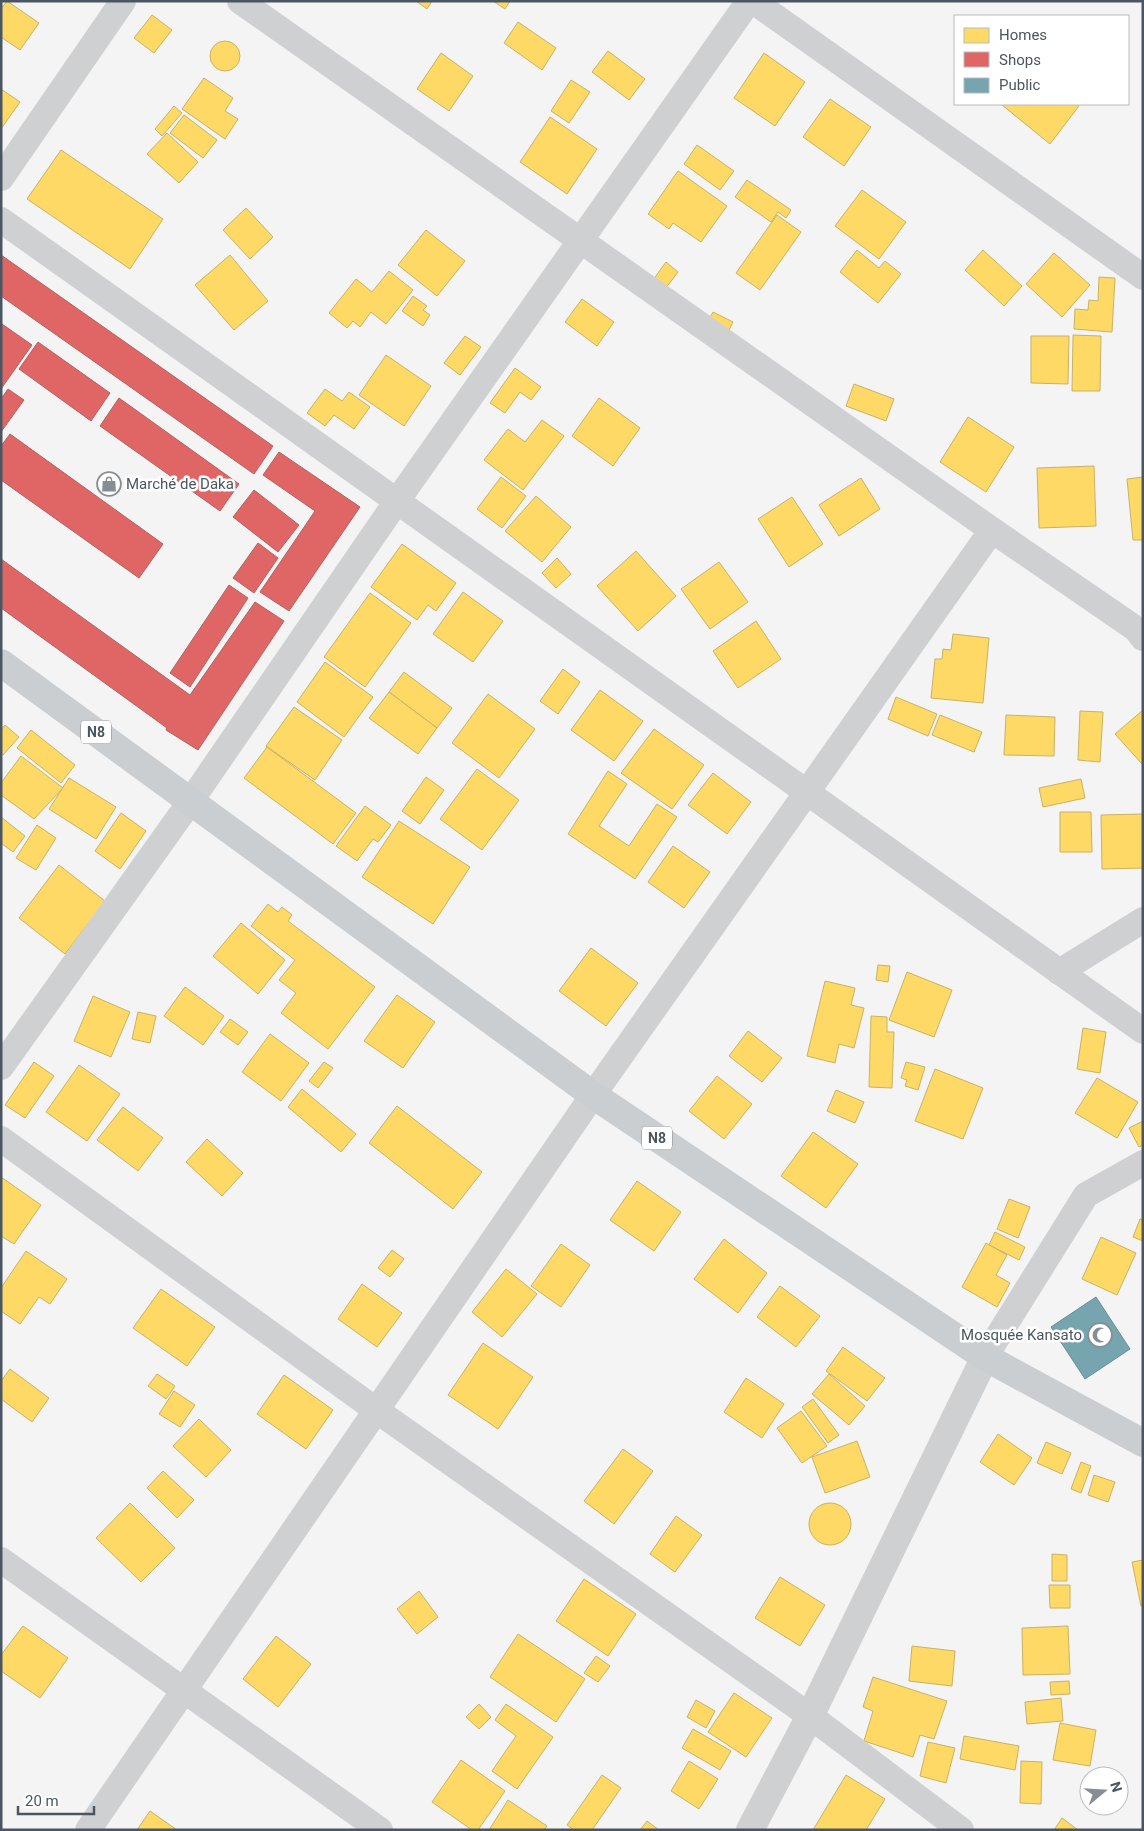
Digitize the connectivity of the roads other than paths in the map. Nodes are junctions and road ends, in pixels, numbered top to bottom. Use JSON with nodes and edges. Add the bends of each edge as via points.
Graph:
{"nodes":[{"id":1,"x":123,"y":1,"type":"edge"},
{"id":2,"x":240,"y":1,"type":"edge"},
{"id":3,"x":749,"y":1,"type":"edge"},
{"id":4,"x":753,"y":1,"type":"edge"},
{"id":5,"x":1,"y":178,"type":"edge"},
{"id":6,"x":1,"y":220,"type":"edge"},
{"id":7,"x":580,"y":240,"type":"junction"},
{"id":8,"x":1143,"y":277,"type":"edge"},
{"id":9,"x":396,"y":501,"type":"junction"},
{"id":10,"x":992,"y":530,"type":"junction"},
{"id":11,"x":1143,"y":638,"type":"edge"},
{"id":12,"x":1,"y":663,"type":"edge"},
{"id":13,"x":806,"y":792,"type":"junction"},
{"id":14,"x":190,"y":802,"type":"junction"},
{"id":15,"x":1143,"y":920,"type":"edge"},
{"id":16,"x":1059,"y":972,"type":"junction"},
{"id":17,"x":1143,"y":1031,"type":"edge"},
{"id":18,"x":1,"y":1067,"type":"edge"},
{"id":19,"x":592,"y":1095,"type":"junction"},
{"id":20,"x":1,"y":1139,"type":"edge"},
{"id":21,"x":1143,"y":1164,"type":"edge"},
{"id":22,"x":985,"y":1357,"type":"junction"},
{"id":23,"x":376,"y":1410,"type":"junction"},
{"id":24,"x":1143,"y":1443,"type":"edge"},
{"id":25,"x":1,"y":1560,"type":"edge"},
{"id":26,"x":184,"y":1690,"type":"junction"},
{"id":27,"x":810,"y":1716,"type":"junction"},
{"id":28,"x":88,"y":1830,"type":"edge"},
{"id":29,"x":380,"y":1830,"type":"edge"},
{"id":30,"x":750,"y":1830,"type":"edge"},
{"id":31,"x":961,"y":1830,"type":"edge"}],
"edges":[{"from":1,"to":5,"type":"street"},
{"from":2,"to":7,"type":"street"},
{"from":3,"to":7,"type":"street"},
{"from":4,"to":8,"type":"street"},
{"from":6,"to":9,"type":"street"},
{"from":7,"to":9,"type":"street"},
{"from":7,"to":10,"type":"street"},
{"from":9,"to":13,"type":"street"},
{"from":9,"to":14,"type":"street"},
{"from":10,"to":11,"type":"street"},
{"from":10,"to":13,"type":"street"},
{"from":12,"to":14,"type":"main road","number":"N8"},
{"from":13,"to":16,"type":"street"},
{"from":13,"to":19,"type":"street"},
{"from":14,"to":18,"type":"street"},
{"from":14,"to":19,"type":"main road","number":"N8"},
{"from":15,"to":16,"type":"street"},
{"from":16,"to":17,"type":"street"},
{"from":19,"to":22,"type":"main road","number":"N8"},
{"from":19,"to":23,"type":"street"},
{"from":20,"to":23,"type":"street"},
{"from":21,"to":22,"type":"street","via":[[1086,1195]]},
{"from":22,"to":24,"type":"main road","number":"N8"},
{"from":22,"to":27,"type":"street"},
{"from":23,"to":26,"type":"street"},
{"from":23,"to":27,"type":"street"},
{"from":25,"to":26,"type":"street"},
{"from":26,"to":28,"type":"street"},
{"from":26,"to":29,"type":"street"},
{"from":27,"to":30,"type":"street"},
{"from":27,"to":31,"type":"street"}]}
